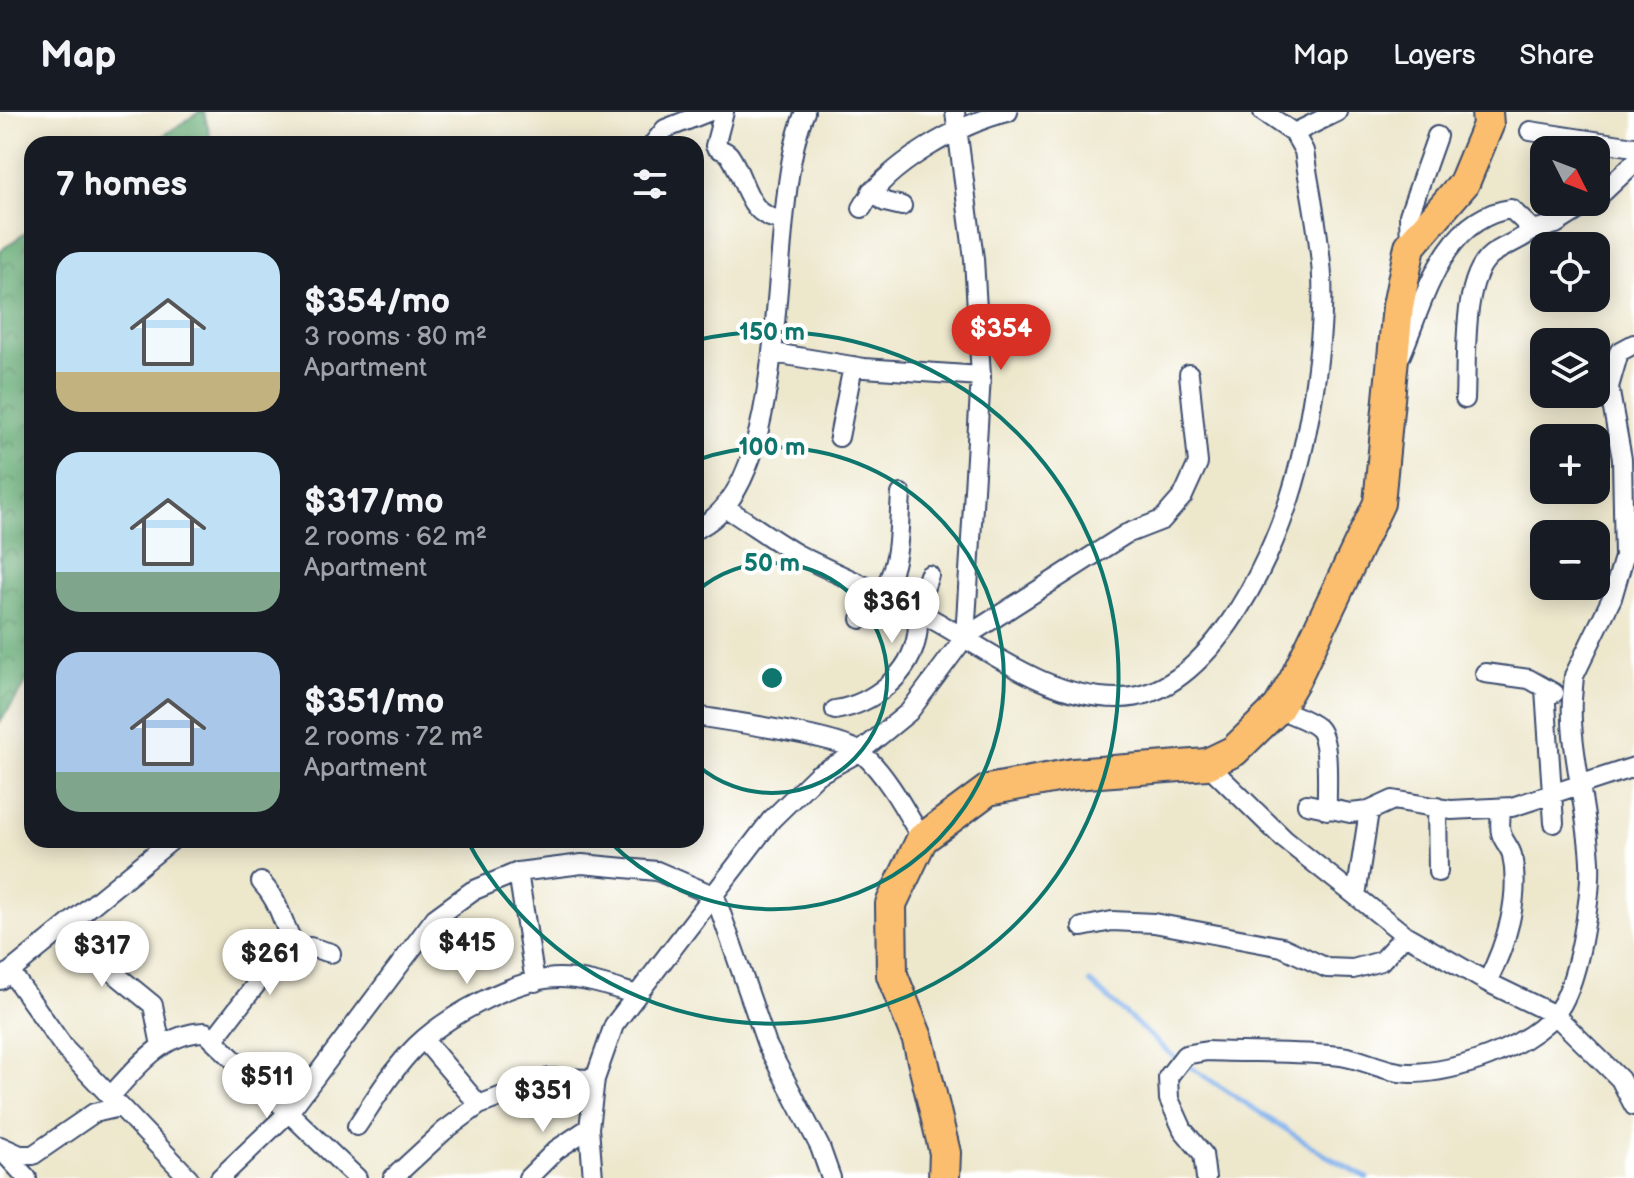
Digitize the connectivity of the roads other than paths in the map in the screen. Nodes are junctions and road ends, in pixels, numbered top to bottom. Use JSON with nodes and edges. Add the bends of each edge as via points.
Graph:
{"nodes":[{"id":1,"x":708,"y":112,"type":"edge"},
{"id":2,"x":724,"y":112,"type":"edge"},
{"id":3,"x":805,"y":112,"type":"edge"},
{"id":4,"x":1008,"y":112,"type":"edge"},
{"id":5,"x":1263,"y":112,"type":"edge"},
{"id":6,"x":1337,"y":112,"type":"edge"},
{"id":7,"x":1487,"y":112,"type":"edge"},
{"id":8,"x":679,"y":118,"type":"edge"},
{"id":9,"x":956,"y":121,"type":"edge"},
{"id":10,"x":1530,"y":131,"type":"dead end"},
{"id":11,"x":1294,"y":133,"type":"junction"},
{"id":12,"x":659,"y":136,"type":"edge"},
{"id":13,"x":1437,"y":136,"type":"dead end"},
{"id":14,"x":1634,"y":147,"type":"edge"},
{"id":15,"x":1634,"y":163,"type":"edge"},
{"id":16,"x":1610,"y":185,"type":"edge"},
{"id":17,"x":871,"y":191,"type":"junction"},
{"id":18,"x":902,"y":206,"type":"dead end"},
{"id":19,"x":862,"y":208,"type":"dead end"},
{"id":20,"x":1569,"y":216,"type":"edge"},
{"id":21,"x":782,"y":220,"type":"junction"},
{"id":22,"x":1533,"y":230,"type":"junction"},
{"id":23,"x":1410,"y":246,"type":"junction"},
{"id":24,"x":1634,"y":344,"type":"edge"},
{"id":25,"x":774,"y":353,"type":"junction"},
{"id":26,"x":853,"y":366,"type":"junction"},
{"id":27,"x":1189,"y":374,"type":"dead end"},
{"id":28,"x":981,"y":376,"type":"junction"},
{"id":29,"x":1393,"y":381,"type":"junction"},
{"id":30,"x":1465,"y":399,"type":"dead end"},
{"id":31,"x":839,"y":437,"type":"dead end"},
{"id":32,"x":901,"y":494,"type":"dead end"},
{"id":33,"x":726,"y":508,"type":"junction"},
{"id":34,"x":704,"y":525,"type":"edge"},
{"id":35,"x":929,"y":575,"type":"dead end"},
{"id":36,"x":883,"y":595,"type":"junction"},
{"id":37,"x":918,"y":612,"type":"junction"},
{"id":38,"x":861,"y":619,"type":"dead end"},
{"id":39,"x":965,"y":637,"type":"junction"},
{"id":40,"x":1485,"y":673,"type":"dead end"},
{"id":41,"x":1545,"y":689,"type":"junction"},
{"id":42,"x":1572,"y":699,"type":"junction"},
{"id":43,"x":1278,"y":708,"type":"junction"},
{"id":44,"x":835,"y":710,"type":"dead end"},
{"id":45,"x":704,"y":717,"type":"edge"},
{"id":46,"x":861,"y":751,"type":"junction"},
{"id":47,"x":1207,"y":764,"type":"junction"},
{"id":48,"x":1634,"y":767,"type":"edge"},
{"id":49,"x":1582,"y":784,"type":"junction"},
{"id":50,"x":1551,"y":795,"type":"junction"},
{"id":51,"x":1307,"y":804,"type":"dead end"},
{"id":52,"x":1437,"y":807,"type":"junction"},
{"id":53,"x":1501,"y":808,"type":"junction"},
{"id":54,"x":1327,"y":810,"type":"junction"},
{"id":55,"x":1369,"y":811,"type":"junction"},
{"id":56,"x":1554,"y":823,"type":"dead end"},
{"id":57,"x":922,"y":839,"type":"junction"},
{"id":58,"x":162,"y":848,"type":"edge"},
{"id":59,"x":518,"y":872,"type":"junction"},
{"id":60,"x":1438,"y":872,"type":"dead end"},
{"id":61,"x":261,"y":882,"type":"dead end"},
{"id":62,"x":715,"y":896,"type":"junction"},
{"id":63,"x":1356,"y":896,"type":"junction"},
{"id":64,"x":71,"y":924,"type":"junction"},
{"id":65,"x":1082,"y":927,"type":"dead end"},
{"id":66,"x":1405,"y":935,"type":"junction"},
{"id":67,"x":296,"y":947,"type":"junction"},
{"id":68,"x":331,"y":953,"type":"dead end"},
{"id":69,"x":6,"y":977,"type":"edge"},
{"id":70,"x":535,"y":982,"type":"junction"},
{"id":71,"x":1487,"y":982,"type":"junction"},
{"id":72,"x":637,"y":995,"type":"junction"},
{"id":73,"x":1555,"y":1015,"type":"junction"},
{"id":74,"x":214,"y":1039,"type":"junction"},
{"id":75,"x":424,"y":1040,"type":"junction"},
{"id":76,"x":161,"y":1046,"type":"junction"},
{"id":77,"x":595,"y":1079,"type":"junction"},
{"id":78,"x":115,"y":1102,"type":"junction"},
{"id":79,"x":479,"y":1105,"type":"junction"},
{"id":80,"x":1634,"y":1106,"type":"edge"},
{"id":81,"x":289,"y":1112,"type":"junction"},
{"id":82,"x":357,"y":1126,"type":"dead end"},
{"id":83,"x":589,"y":1128,"type":"junction"},
{"id":84,"x":0,"y":1148,"type":"edge"},
{"id":85,"x":27,"y":1178,"type":"edge"},
{"id":86,"x":189,"y":1178,"type":"edge"},
{"id":87,"x":220,"y":1178,"type":"edge"},
{"id":88,"x":357,"y":1178,"type":"edge"},
{"id":89,"x":393,"y":1178,"type":"edge"},
{"id":90,"x":528,"y":1178,"type":"edge"},
{"id":91,"x":593,"y":1178,"type":"edge"},
{"id":92,"x":831,"y":1178,"type":"edge"},
{"id":93,"x":944,"y":1178,"type":"edge"},
{"id":94,"x":1206,"y":1178,"type":"edge"}],
"edges":[{"from":1,"to":8,"type":"street"},
{"from":2,"to":21,"type":"street","via":[[715,146],[729,154],[756,210]]},
{"from":3,"to":21,"type":"street"},
{"from":4,"to":9,"type":"street"},
{"from":5,"to":11,"type":"street"},
{"from":6,"to":11,"type":"street"},
{"from":7,"to":23,"type":"highway","via":[[1488,125],[1464,183]]},
{"from":8,"to":12,"type":"street"},
{"from":9,"to":17,"type":"street"},
{"from":9,"to":28,"type":"street","via":[[974,259]]},
{"from":10,"to":14,"type":"street"},
{"from":11,"to":39,"type":"street","via":[[1304,151],[1322,277],[1317,350],[1291,496],[1270,553],[1223,632],[1193,666],[1163,688],[1121,698],[1068,690],[1023,675]]},
{"from":13,"to":23,"type":"street","via":[[1409,215]]},
{"from":15,"to":16,"type":"street"},
{"from":17,"to":18,"type":"street"},
{"from":17,"to":19,"type":"street"},
{"from":20,"to":22,"type":"street"},
{"from":21,"to":25,"type":"street"},
{"from":22,"to":29,"type":"street","via":[[1511,209],[1468,227],[1439,260]]},
{"from":22,"to":30,"type":"street","via":[[1490,255],[1477,271]]},
{"from":23,"to":29,"type":"highway","via":[[1398,306]]},
{"from":24,"to":42,"type":"street","via":[[1619,352],[1609,387],[1622,459],[1624,557],[1612,598],[1574,676]]},
{"from":25,"to":26,"type":"street"},
{"from":25,"to":33,"type":"street","via":[[739,491]]},
{"from":26,"to":28,"type":"street"},
{"from":26,"to":31,"type":"street"},
{"from":27,"to":39,"type":"street","via":[[1198,463],[1183,496],[1162,520],[1126,534]]},
{"from":28,"to":39,"type":"street"},
{"from":29,"to":43,"type":"highway","via":[[1379,503]]},
{"from":32,"to":36,"type":"street","via":[[897,557]]},
{"from":33,"to":34,"type":"street"},
{"from":33,"to":36,"type":"street","via":[[795,553]]},
{"from":35,"to":37,"type":"street"},
{"from":36,"to":37,"type":"street"},
{"from":36,"to":38,"type":"street"},
{"from":37,"to":39,"type":"street"},
{"from":37,"to":44,"type":"street","via":[[918,635],[896,676],[866,701]]},
{"from":39,"to":46,"type":"street","via":[[909,712]]},
{"from":40,"to":41,"type":"street","via":[[1529,679]]},
{"from":41,"to":42,"type":"street"},
{"from":41,"to":50,"type":"street"},
{"from":42,"to":49,"type":"street"},
{"from":43,"to":47,"type":"highway","via":[[1234,751]]},
{"from":43,"to":54,"type":"street","via":[[1323,734]]},
{"from":45,"to":46,"type":"street"},
{"from":46,"to":57,"type":"street"},
{"from":46,"to":62,"type":"street","via":[[817,775],[771,820]]},
{"from":47,"to":57,"type":"highway","via":[[1073,774],[988,790]]},
{"from":47,"to":63,"type":"street","via":[[1284,839]]},
{"from":48,"to":49,"type":"street"},
{"from":49,"to":50,"type":"street"},
{"from":49,"to":73,"type":"street","via":[[1591,866],[1580,951],[1570,991]]},
{"from":50,"to":53,"type":"street"},
{"from":50,"to":56,"type":"street"},
{"from":51,"to":54,"type":"street"},
{"from":52,"to":53,"type":"street"},
{"from":52,"to":55,"type":"street","via":[[1393,800]]},
{"from":52,"to":60,"type":"street"},
{"from":53,"to":71,"type":"street","via":[[1501,835],[1513,866],[1509,923],[1504,948]]},
{"from":54,"to":55,"type":"street"},
{"from":55,"to":63,"type":"street"},
{"from":57,"to":93,"type":"highway","via":[[891,904],[892,975],[918,1040],[945,1153]]},
{"from":58,"to":64,"type":"street"},
{"from":59,"to":62,"type":"street","via":[[582,864],[657,871]]},
{"from":59,"to":70,"type":"street"},
{"from":59,"to":81,"type":"street","via":[[472,891],[435,918]]},
{"from":61,"to":67,"type":"street","via":[[278,901],[282,924]]},
{"from":62,"to":72,"type":"street"},
{"from":62,"to":92,"type":"street","via":[[767,1045]]},
{"from":63,"to":66,"type":"street"},
{"from":64,"to":69,"type":"street"},
{"from":64,"to":76,"type":"street","via":[[81,946],[153,1005]]},
{"from":65,"to":66,"type":"street","via":[[1112,921],[1154,923],[1282,947],[1327,968],[1353,969],[1381,961]]},
{"from":66,"to":71,"type":"street"},
{"from":67,"to":68,"type":"street"},
{"from":67,"to":74,"type":"street","via":[[267,965]]},
{"from":69,"to":78,"type":"street"},
{"from":70,"to":72,"type":"street","via":[[588,980]]},
{"from":70,"to":75,"type":"street","via":[[485,1000]]},
{"from":71,"to":73,"type":"street"},
{"from":72,"to":77,"type":"street","via":[[614,1025]]},
{"from":73,"to":80,"type":"street","via":[[1620,1079]]},
{"from":73,"to":94,"type":"street","via":[[1481,1059],[1445,1071],[1407,1074],[1342,1056],[1207,1051],[1180,1060],[1168,1077],[1173,1113],[1203,1154]]},
{"from":74,"to":76,"type":"street","via":[[192,1032]]},
{"from":74,"to":81,"type":"street"},
{"from":75,"to":79,"type":"street"},
{"from":75,"to":82,"type":"street"},
{"from":76,"to":78,"type":"street"},
{"from":77,"to":79,"type":"street","via":[[549,1078]]},
{"from":77,"to":83,"type":"street"},
{"from":78,"to":84,"type":"street","via":[[33,1155]]},
{"from":78,"to":86,"type":"street"},
{"from":79,"to":89,"type":"street"},
{"from":81,"to":87,"type":"street"},
{"from":81,"to":88,"type":"street"},
{"from":83,"to":90,"type":"street"},
{"from":83,"to":91,"type":"street"},
{"from":84,"to":85,"type":"street"}]}
